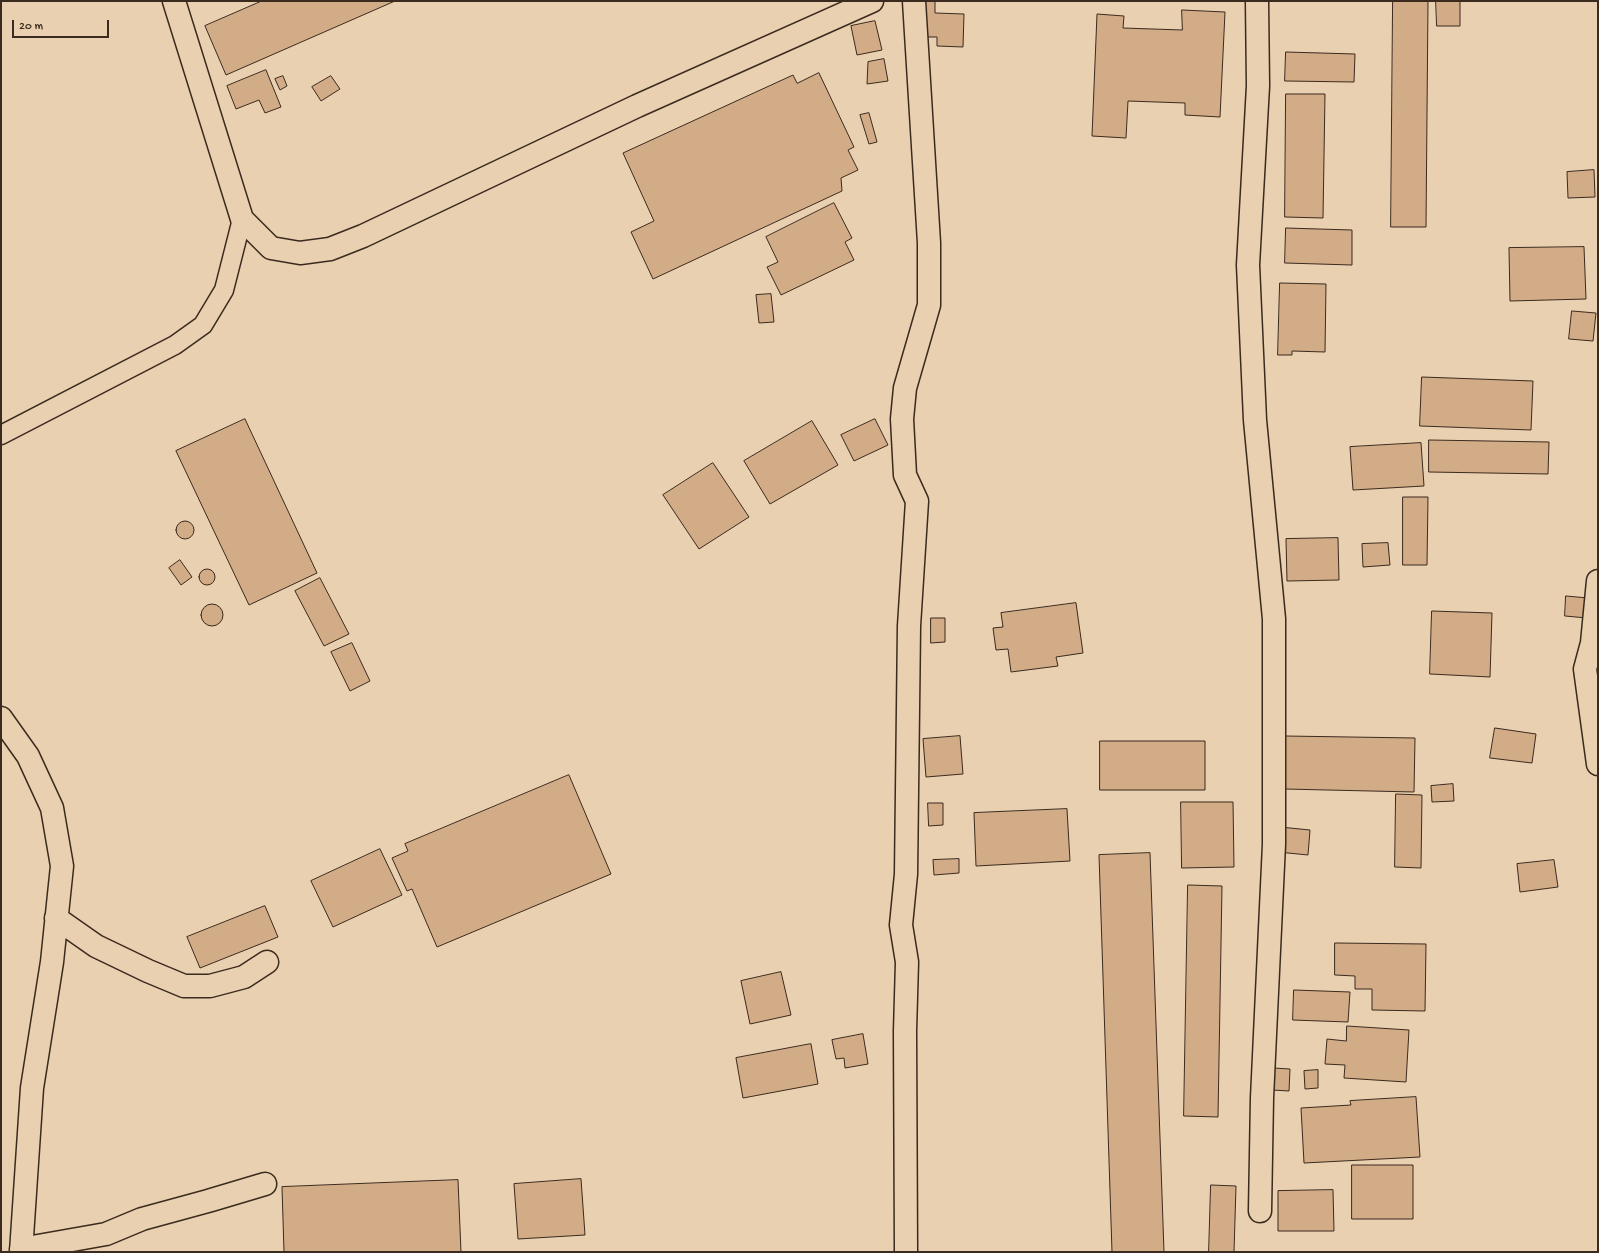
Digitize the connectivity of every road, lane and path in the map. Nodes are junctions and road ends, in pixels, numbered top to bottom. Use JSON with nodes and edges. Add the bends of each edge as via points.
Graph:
{"nodes":[{"id":1,"x":174,"y":1,"type":"edge"},
{"id":2,"x":872,"y":1,"type":"edge"},
{"id":3,"x":914,"y":1,"type":"edge"},
{"id":4,"x":1257,"y":1,"type":"edge"},
{"id":5,"x":242,"y":219,"type":"junction"},
{"id":6,"x":1,"y":435,"type":"edge"},
{"id":7,"x":1598,"y":581,"type":"edge"},
{"id":8,"x":1,"y":718,"type":"edge"},
{"id":9,"x":1598,"y":764,"type":"edge"},
{"id":10,"x":56,"y":918,"type":"junction"},
{"id":11,"x":267,"y":962,"type":"dead end"},
{"id":12,"x":265,"y":1184,"type":"dead end"},
{"id":13,"x":1260,"y":1211,"type":"dead end"},
{"id":14,"x":22,"y":1251,"type":"edge"},
{"id":15,"x":906,"y":1252,"type":"edge"}],
"edges":[{"from":1,"to":5,"type":"street"},
{"from":2,"to":5,"type":"street","via":[[637,106],[363,236],[330,249],[300,253],[271,248]]},
{"from":3,"to":15,"type":"street","via":[[929,243],[929,305],[905,388],[902,419],[905,475],[917,502],[909,626],[906,874],[901,925],[907,962]]},
{"from":4,"to":13,"type":"street","via":[[1258,86],[1248,265],[1255,420],[1274,619],[1274,844],[1262,1098]]},
{"from":5,"to":6,"type":"lane","via":[[224,290],[203,325],[175,345]]},
{"from":7,"to":9,"type":"street","via":[[1592,642],[1585,669]]},
{"from":8,"to":10,"type":"street","via":[[28,756],[52,808],[62,866]]},
{"from":10,"to":11,"type":"street","via":[[96,946],[148,972],[184,986],[210,986],[244,977]]},
{"from":10,"to":14,"type":"street","via":[[52,962],[32,1088]]},
{"from":12,"to":14,"type":"street","via":[[142,1219],[106,1234]]}]}
